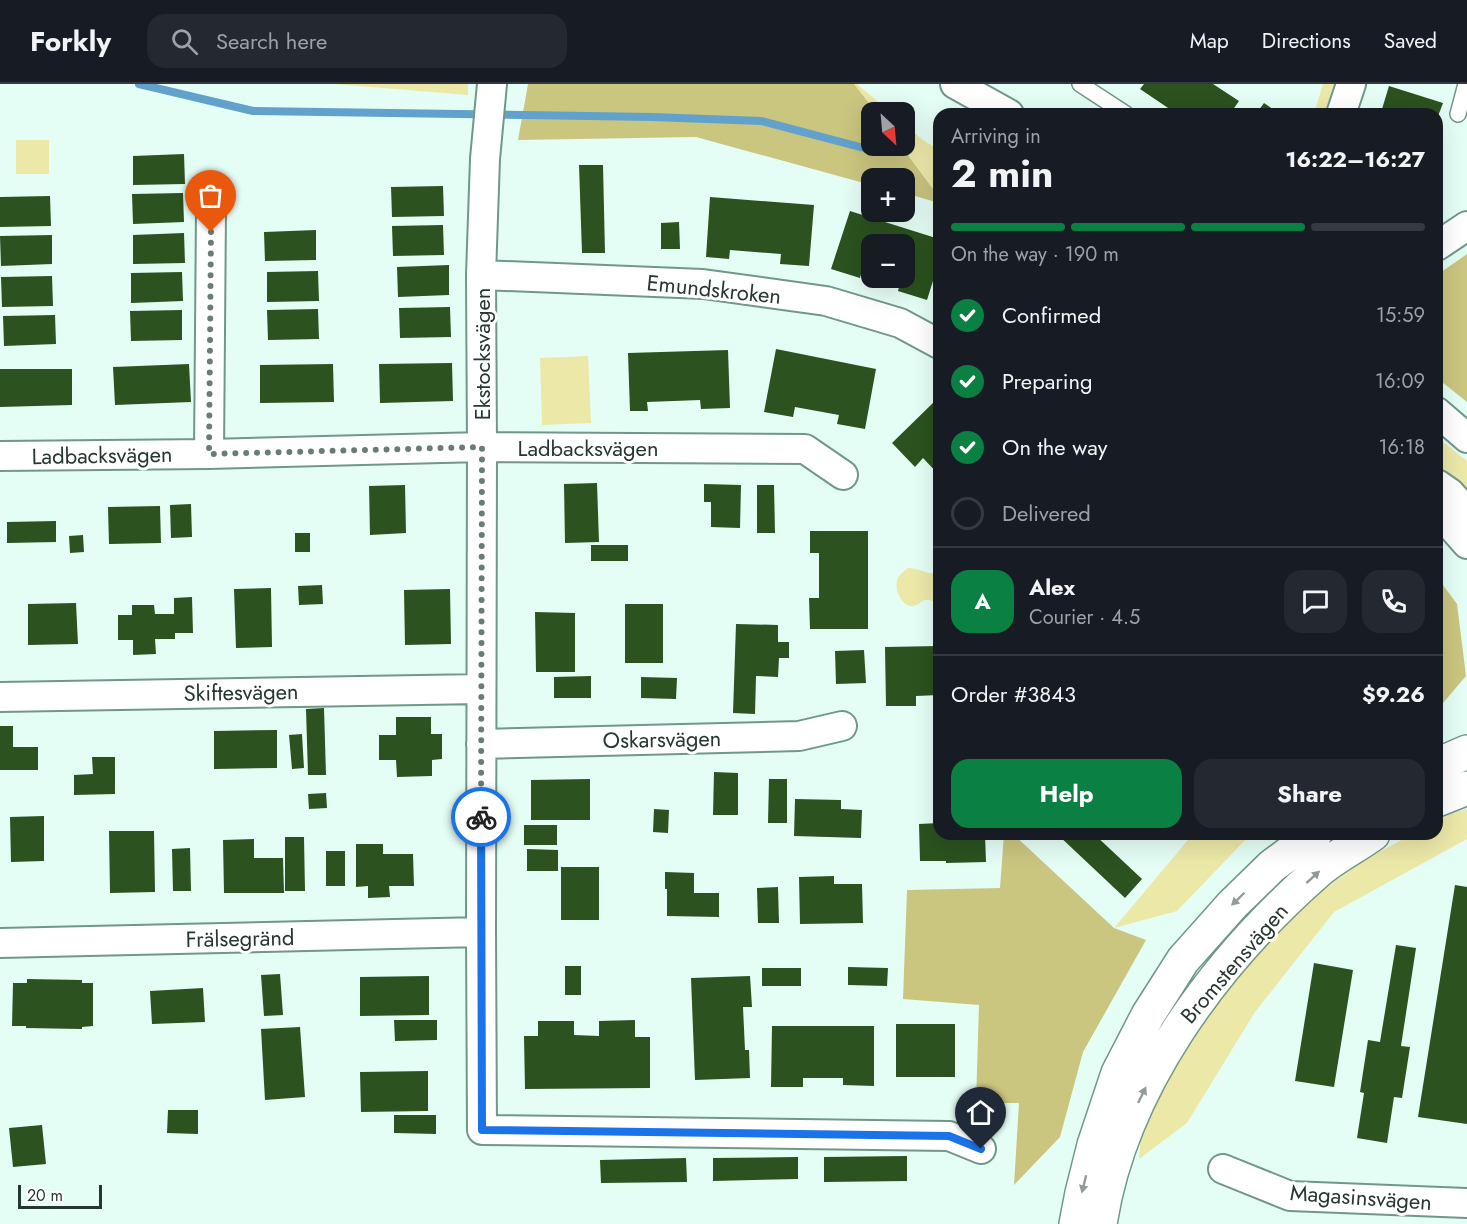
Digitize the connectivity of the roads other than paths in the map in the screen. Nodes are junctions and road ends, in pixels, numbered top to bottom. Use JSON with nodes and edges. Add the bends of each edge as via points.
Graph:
{"nodes":[{"id":1,"x":492,"y":84,"type":"edge"},
{"id":2,"x":955,"y":84,"type":"edge"},
{"id":3,"x":1080,"y":84,"type":"edge"},
{"id":4,"x":1351,"y":84,"type":"edge"},
{"id":5,"x":1466,"y":84,"type":"edge"},
{"id":6,"x":998,"y":108,"type":"edge"},
{"id":7,"x":1116,"y":108,"type":"edge"},
{"id":8,"x":1343,"y":108,"type":"edge"},
{"id":9,"x":1458,"y":114,"type":"dead end"},
{"id":10,"x":211,"y":209,"type":"dead end"},
{"id":11,"x":1467,"y":226,"type":"edge"},
{"id":12,"x":1443,"y":242,"type":"edge"},
{"id":13,"x":481,"y":275,"type":"junction"},
{"id":14,"x":933,"y":341,"type":"edge"},
{"id":15,"x":1443,"y":417,"type":"edge"},
{"id":16,"x":1467,"y":438,"type":"edge"},
{"id":17,"x":482,"y":447,"type":"junction"},
{"id":18,"x":209,"y":454,"type":"junction"},
{"id":19,"x":0,"y":456,"type":"edge"},
{"id":20,"x":843,"y":475,"type":"dead end"},
{"id":21,"x":1443,"y":488,"type":"edge"},
{"id":22,"x":1467,"y":512,"type":"edge"},
{"id":23,"x":1443,"y":516,"type":"edge"},
{"id":24,"x":1467,"y":544,"type":"edge"},
{"id":25,"x":481,"y":688,"type":"junction"},
{"id":26,"x":0,"y":697,"type":"edge"},
{"id":27,"x":842,"y":726,"type":"dead end"},
{"id":28,"x":481,"y":744,"type":"junction"},
{"id":29,"x":1467,"y":752,"type":"edge"},
{"id":30,"x":1443,"y":762,"type":"edge"},
{"id":31,"x":1467,"y":788,"type":"edge"},
{"id":32,"x":1443,"y":798,"type":"edge"},
{"id":33,"x":1307,"y":840,"type":"edge"},
{"id":34,"x":1364,"y":840,"type":"edge"},
{"id":35,"x":481,"y":932,"type":"junction"},
{"id":36,"x":0,"y":943,"type":"edge"},
{"id":37,"x":1106,"y":1147,"type":"junction"},
{"id":38,"x":981,"y":1149,"type":"dead end"},
{"id":39,"x":1223,"y":1169,"type":"dead end"},
{"id":40,"x":1467,"y":1203,"type":"edge"},
{"id":41,"x":1076,"y":1224,"type":"edge"},
{"id":42,"x":1100,"y":1224,"type":"edge"}],
"edges":[{"from":1,"to":13,"type":"street","name":"Ekstocksvägen"},
{"from":2,"to":6,"type":"street"},
{"from":3,"to":7,"type":"lane"},
{"from":4,"to":8,"type":"street"},
{"from":5,"to":9,"type":"lane"},
{"from":10,"to":18,"type":"street"},
{"from":11,"to":12,"type":"street"},
{"from":13,"to":14,"type":"street","name":"Emundskroken","via":[[703,284],[826,301],[900,323]]},
{"from":13,"to":17,"type":"street","name":"Ekstocksvägen"},
{"from":15,"to":16,"type":"street"},
{"from":17,"to":18,"type":"street","name":"Ladbacksvägen"},
{"from":17,"to":20,"type":"street","name":"Ladbacksvägen","via":[[805,449]]},
{"from":17,"to":25,"type":"street","name":"Ekstocksvägen"},
{"from":18,"to":19,"type":"street","name":"Ladbacksvägen"},
{"from":21,"to":22,"type":"street"},
{"from":23,"to":24,"type":"street"},
{"from":25,"to":26,"type":"street","name":"Skiftesvägen"},
{"from":25,"to":28,"type":"street","name":"Ekstocksvägen"},
{"from":27,"to":28,"type":"street","name":"Oskarsvägen","via":[[800,736]]},
{"from":28,"to":35,"type":"street","name":"Ekstocksvägen"},
{"from":29,"to":30,"type":"street"},
{"from":31,"to":32,"type":"street"},
{"from":33,"to":37,"type":"street","name":"Bromstensvägen","one_way":true,"via":[[1272,866],[1183,960],[1118,1073]]},
{"from":37,"to":34,"type":"street","name":"Bromstensvägen","one_way":true,"via":[[1210,984],[1263,923],[1318,871]]},
{"from":35,"to":36,"type":"street","name":"Frälsegränd"},
{"from":35,"to":38,"type":"street","name":"Ekstocksvägen","via":[[482,1130],[949,1136]]},
{"from":37,"to":41,"type":"street","name":"Bromstensvägen","one_way":true,"via":[[1082,1194]]},
{"from":37,"to":42,"type":"street","name":"Bromstensvägen"},
{"from":39,"to":40,"type":"street","name":"Magasinsvägen","via":[[1290,1196]]}]}
